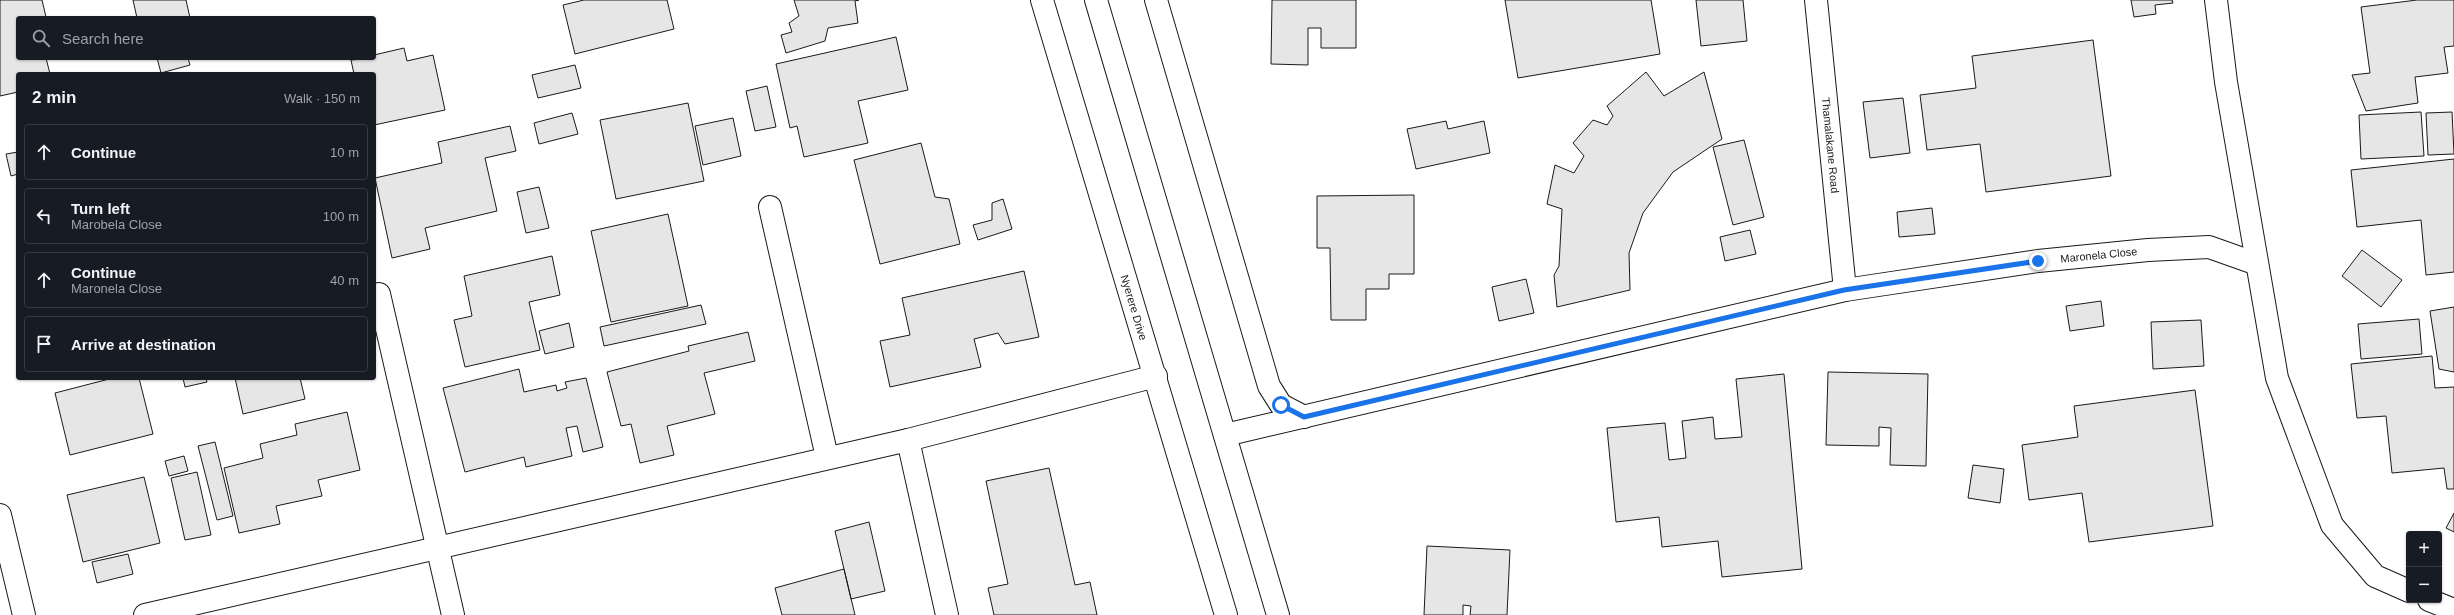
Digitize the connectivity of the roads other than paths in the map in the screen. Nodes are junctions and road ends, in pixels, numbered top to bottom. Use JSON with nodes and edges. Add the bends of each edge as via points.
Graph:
{"nodes":[{"id":1,"x":1042,"y":0,"type":"edge"},
{"id":2,"x":1096,"y":0,"type":"edge"},
{"id":3,"x":1156,"y":0,"type":"edge"},
{"id":4,"x":1816,"y":0,"type":"edge"},
{"id":5,"x":2216,"y":0,"type":"edge"},
{"id":6,"x":770,"y":207,"type":"dead end"},
{"id":7,"x":2257,"y":264,"type":"junction"},
{"id":8,"x":1844,"y":290,"type":"junction"},
{"id":9,"x":379,"y":294,"type":"dead end"},
{"id":10,"x":1156,"y":376,"type":"junction"},
{"id":11,"x":1304,"y":417,"type":"junction"},
{"id":12,"x":1225,"y":435,"type":"junction"},
{"id":13,"x":908,"y":440,"type":"junction"},
{"id":14,"x":826,"y":457,"type":"junction"},
{"id":15,"x":0,"y":515,"type":"edge"},
{"id":16,"x":436,"y":547,"type":"junction"},
{"id":17,"x":2406,"y":590,"type":"edge"},
{"id":18,"x":2436,"y":603,"type":"edge"},
{"id":19,"x":2454,"y":610,"type":"edge"},
{"id":20,"x":24,"y":615,"type":"edge"},
{"id":21,"x":145,"y":615,"type":"edge"},
{"id":22,"x":453,"y":615,"type":"edge"},
{"id":23,"x":947,"y":615,"type":"edge"},
{"id":24,"x":1226,"y":615,"type":"edge"},
{"id":25,"x":1278,"y":615,"type":"edge"}],
"edges":[{"from":1,"to":10,"type":"street","name":"Nyerere Drive"},
{"from":2,"to":12,"type":"street"},
{"from":3,"to":11,"type":"street","via":[[1269,386],[1281,405]]},
{"from":4,"to":8,"type":"street","name":"Thamalakane Road"},
{"from":5,"to":7,"type":"street","via":[[2226,82]]},
{"from":6,"to":14,"type":"street"},
{"from":7,"to":8,"type":"street","name":"Maronela Close","via":[[2209,247],[2148,250],[2038,261]]},
{"from":7,"to":17,"type":"street","via":[[2277,378],[2332,524],[2375,576]]},
{"from":8,"to":11,"type":"street","name":"Maronela Close"},
{"from":9,"to":16,"type":"street"},
{"from":10,"to":13,"type":"street"},
{"from":10,"to":24,"type":"street","name":"Nyerere Drive"},
{"from":11,"to":12,"type":"street","name":"Maronela Close"},
{"from":12,"to":25,"type":"street"},
{"from":13,"to":14,"type":"street"},
{"from":13,"to":23,"type":"street"},
{"from":14,"to":16,"type":"street"},
{"from":15,"to":20,"type":"street"},
{"from":16,"to":21,"type":"street"},
{"from":16,"to":22,"type":"street"},
{"from":18,"to":19,"type":"street"}]}
